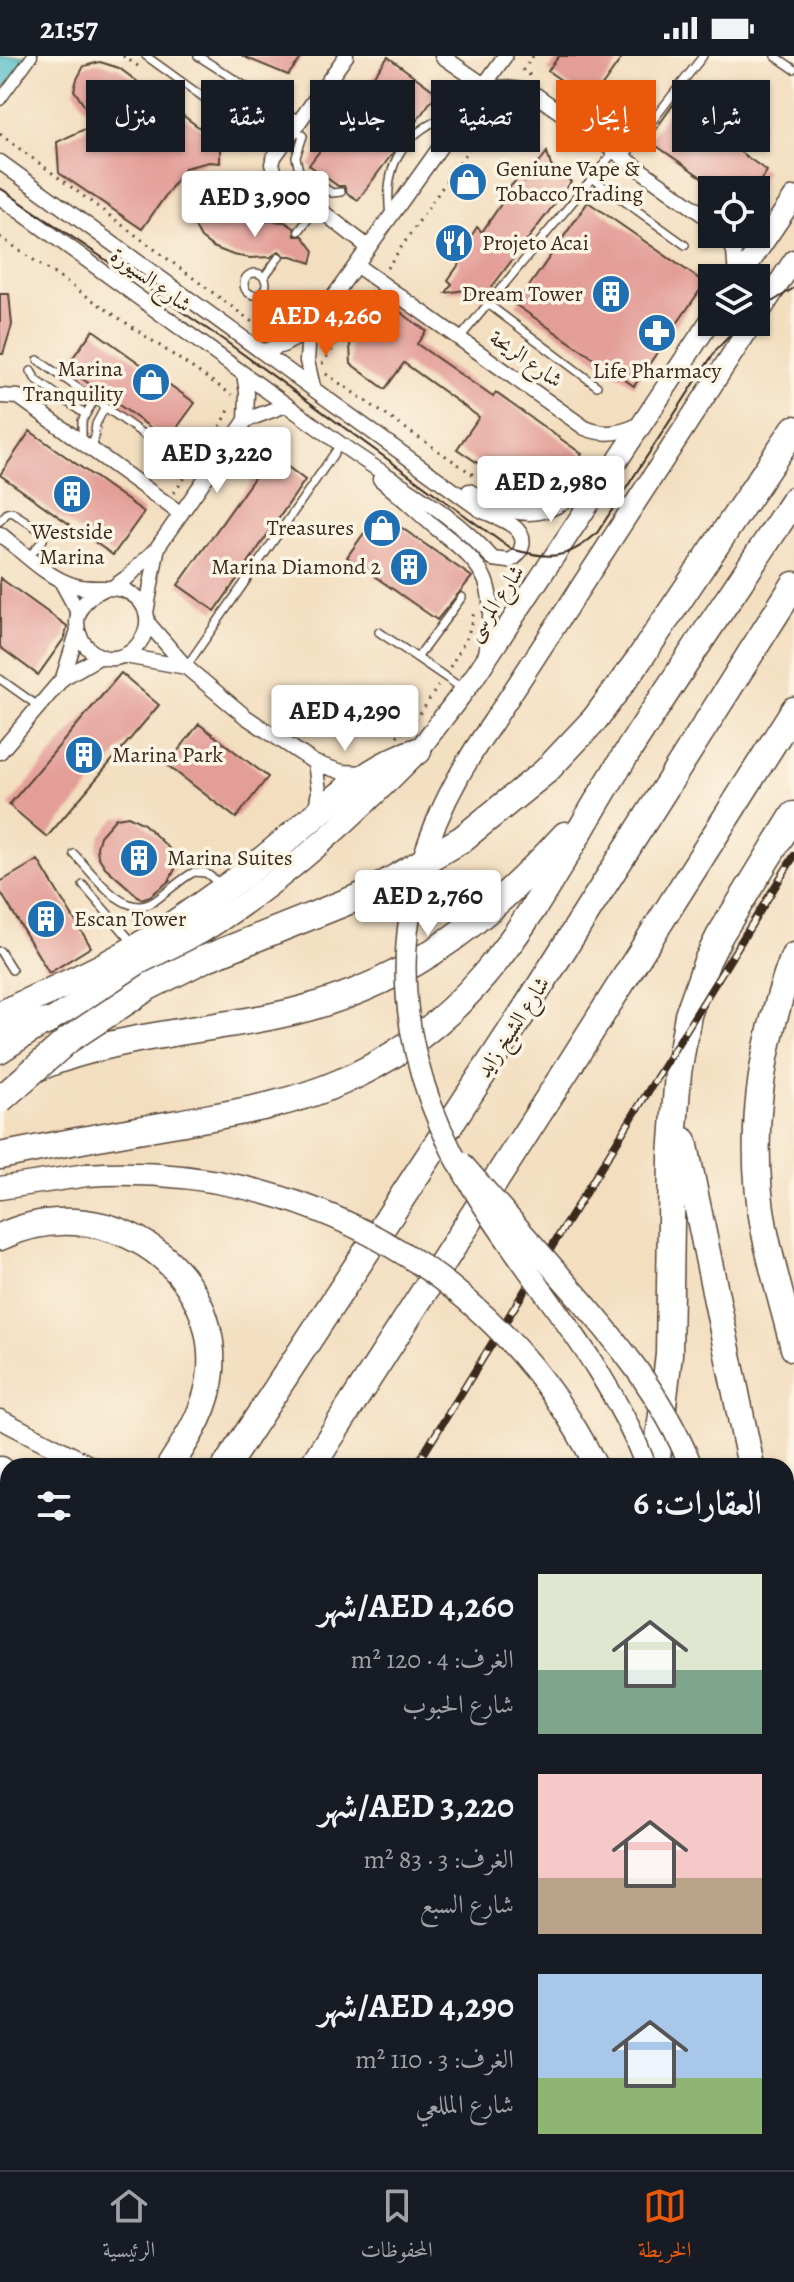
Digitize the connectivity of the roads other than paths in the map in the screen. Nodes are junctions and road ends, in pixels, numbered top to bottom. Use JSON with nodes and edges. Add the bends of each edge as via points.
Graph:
{"nodes":[{"id":1,"x":32,"y":56,"type":"edge"},
{"id":2,"x":146,"y":56,"type":"edge"},
{"id":3,"x":198,"y":56,"type":"edge"},
{"id":4,"x":346,"y":56,"type":"edge"},
{"id":5,"x":442,"y":56,"type":"edge"},
{"id":6,"x":505,"y":56,"type":"edge"},
{"id":7,"x":703,"y":56,"type":"edge"},
{"id":8,"x":775,"y":56,"type":"edge"},
{"id":9,"x":794,"y":69,"type":"edge"},
{"id":10,"x":236,"y":80,"type":"edge"},
{"id":11,"x":477,"y":80,"type":"edge"},
{"id":12,"x":488,"y":80,"type":"edge"},
{"id":13,"x":201,"y":96,"type":"edge"},
{"id":14,"x":540,"y":98,"type":"edge"},
{"id":15,"x":0,"y":100,"type":"edge"},
{"id":16,"x":431,"y":123,"type":"edge"},
{"id":17,"x":295,"y":126,"type":"junction"},
{"id":18,"x":437,"y":152,"type":"edge"},
{"id":19,"x":620,"y":154,"type":"junction"},
{"id":20,"x":0,"y":162,"type":"edge"},
{"id":21,"x":592,"y":178,"type":"junction"},
{"id":22,"x":341,"y":192,"type":"dead end"},
{"id":23,"x":0,"y":197,"type":"edge"},
{"id":24,"x":794,"y":197,"type":"edge"},
{"id":25,"x":317,"y":207,"type":"junction"},
{"id":26,"x":698,"y":211,"type":"edge"},
{"id":27,"x":390,"y":216,"type":"junction"},
{"id":28,"x":299,"y":231,"type":"dead end"},
{"id":29,"x":685,"y":245,"type":"dead end"},
{"id":30,"x":368,"y":247,"type":"junction"},
{"id":31,"x":279,"y":257,"type":"dead end"},
{"id":32,"x":794,"y":260,"type":"edge"},
{"id":33,"x":748,"y":264,"type":"edge"},
{"id":34,"x":356,"y":265,"type":"junction"},
{"id":35,"x":264,"y":277,"type":"dead end"},
{"id":36,"x":770,"y":297,"type":"edge"},
{"id":37,"x":488,"y":304,"type":"junction"},
{"id":38,"x":309,"y":331,"type":"junction"},
{"id":39,"x":700,"y":336,"type":"edge"},
{"id":40,"x":745,"y":336,"type":"edge"},
{"id":41,"x":459,"y":339,"type":"junction"},
{"id":42,"x":264,"y":351,"type":"junction"},
{"id":43,"x":38,"y":360,"type":"dead end"},
{"id":44,"x":31,"y":371,"type":"dead end"},
{"id":45,"x":244,"y":374,"type":"junction"},
{"id":46,"x":597,"y":386,"type":"dead end"},
{"id":47,"x":313,"y":387,"type":"junction"},
{"id":48,"x":0,"y":396,"type":"edge"},
{"id":49,"x":94,"y":400,"type":"junction"},
{"id":50,"x":286,"y":405,"type":"junction"},
{"id":51,"x":105,"y":407,"type":"junction"},
{"id":52,"x":246,"y":412,"type":"junction"},
{"id":53,"x":85,"y":414,"type":"junction"},
{"id":54,"x":640,"y":424,"type":"junction"},
{"id":55,"x":794,"y":429,"type":"edge"},
{"id":56,"x":341,"y":444,"type":"junction"},
{"id":57,"x":88,"y":446,"type":"junction"},
{"id":58,"x":354,"y":454,"type":"junction"},
{"id":59,"x":620,"y":455,"type":"junction"},
{"id":60,"x":217,"y":461,"type":"junction"},
{"id":61,"x":423,"y":467,"type":"junction"},
{"id":62,"x":794,"y":500,"type":"edge"},
{"id":63,"x":181,"y":514,"type":"junction"},
{"id":64,"x":0,"y":521,"type":"edge"},
{"id":65,"x":0,"y":534,"type":"edge"},
{"id":66,"x":157,"y":548,"type":"junction"},
{"id":67,"x":29,"y":557,"type":"junction"},
{"id":68,"x":61,"y":581,"type":"junction"},
{"id":69,"x":794,"y":585,"type":"edge"},
{"id":70,"x":107,"y":589,"type":"junction"},
{"id":71,"x":462,"y":597,"type":"dead end"},
{"id":72,"x":79,"y":614,"type":"junction"},
{"id":73,"x":147,"y":618,"type":"junction"},
{"id":74,"x":78,"y":629,"type":"junction"},
{"id":75,"x":379,"y":632,"type":"dead end"},
{"id":76,"x":101,"y":656,"type":"junction"},
{"id":77,"x":125,"y":656,"type":"junction"},
{"id":78,"x":417,"y":658,"type":"junction"},
{"id":79,"x":485,"y":661,"type":"junction"},
{"id":80,"x":186,"y":667,"type":"junction"},
{"id":81,"x":63,"y":678,"type":"junction"},
{"id":82,"x":0,"y":679,"type":"edge"},
{"id":83,"x":465,"y":691,"type":"junction"},
{"id":84,"x":40,"y":707,"type":"junction"},
{"id":85,"x":794,"y":710,"type":"edge"},
{"id":86,"x":408,"y":743,"type":"junction"},
{"id":87,"x":0,"y":752,"type":"edge"},
{"id":88,"x":315,"y":763,"type":"junction"},
{"id":89,"x":369,"y":773,"type":"junction"},
{"id":90,"x":615,"y":773,"type":"junction"},
{"id":91,"x":794,"y":815,"type":"edge"},
{"id":92,"x":314,"y":819,"type":"junction"},
{"id":93,"x":74,"y":854,"type":"dead end"},
{"id":94,"x":83,"y":885,"type":"dead end"},
{"id":95,"x":225,"y":888,"type":"junction"},
{"id":96,"x":137,"y":947,"type":"junction"},
{"id":97,"x":0,"y":951,"type":"edge"},
{"id":98,"x":794,"y":956,"type":"edge"},
{"id":99,"x":12,"y":970,"type":"dead end"},
{"id":100,"x":0,"y":1015,"type":"edge"},
{"id":101,"x":46,"y":1022,"type":"junction"},
{"id":102,"x":0,"y":1038,"type":"edge"},
{"id":103,"x":0,"y":1052,"type":"edge"},
{"id":104,"x":0,"y":1085,"type":"edge"},
{"id":105,"x":0,"y":1100,"type":"edge"},
{"id":106,"x":678,"y":1102,"type":"junction"},
{"id":107,"x":0,"y":1156,"type":"edge"},
{"id":108,"x":460,"y":1162,"type":"junction"},
{"id":109,"x":0,"y":1188,"type":"edge"},
{"id":110,"x":0,"y":1237,"type":"edge"},
{"id":111,"x":794,"y":1348,"type":"edge"},
{"id":112,"x":0,"y":1419,"type":"edge"},
{"id":113,"x":76,"y":1458,"type":"edge"},
{"id":114,"x":175,"y":1458,"type":"edge"},
{"id":115,"x":231,"y":1458,"type":"edge"},
{"id":116,"x":317,"y":1458,"type":"edge"},
{"id":117,"x":591,"y":1458,"type":"edge"},
{"id":118,"x":642,"y":1458,"type":"edge"},
{"id":119,"x":657,"y":1458,"type":"edge"},
{"id":120,"x":687,"y":1458,"type":"edge"},
{"id":121,"x":749,"y":1458,"type":"edge"}],
"edges":[{"from":1,"to":15,"type":"street"},
{"from":2,"to":13,"type":"lane"},
{"from":3,"to":10,"type":"lane"},
{"from":4,"to":17,"type":"street"},
{"from":5,"to":11,"type":"street"},
{"from":6,"to":12,"type":"street"},
{"from":7,"to":19,"type":"lane"},
{"from":8,"to":9,"type":"lane"},
{"from":14,"to":19,"type":"street"},
{"from":16,"to":27,"type":"lane","via":[[400,150],[390,180]]},
{"from":17,"to":22,"type":"lane","via":[[303,136],[296,157],[299,171],[332,193]]},
{"from":17,"to":25,"type":"street","via":[[272,164],[276,176]]},
{"from":18,"to":27,"type":"street"},
{"from":19,"to":21,"type":"lane"},
{"from":19,"to":26,"type":"street"},
{"from":20,"to":42,"type":"street","name":"شارع السيورة"},
{"from":21,"to":29,"type":"lane"},
{"from":21,"to":37,"type":"lane"},
{"from":23,"to":45,"type":"street","name":"شارع السيورة"},
{"from":24,"to":33,"type":"main road"},
{"from":25,"to":28,"type":"lane"},
{"from":25,"to":30,"type":"street"},
{"from":27,"to":30,"type":"street"},
{"from":30,"to":34,"type":"street"},
{"from":31,"to":35,"type":"lane"},
{"from":32,"to":36,"type":"main road"},
{"from":34,"to":38,"type":"street"},
{"from":34,"to":41,"type":"street","name":"شارع الريحة"},
{"from":37,"to":41,"type":"lane"},
{"from":37,"to":46,"type":"lane"},
{"from":38,"to":42,"type":"street"},
{"from":38,"to":47,"type":"street","via":[[307,361]]},
{"from":39,"to":54,"type":"main road","name":"شارع المرسى"},
{"from":40,"to":108,"type":"main road","bridge":true,"via":[[460,772],[434,826],[415,883],[406,942],[406,993],[427,1093]]},
{"from":41,"to":54,"type":"street","name":"شارع الريحة","via":[[585,428],[614,434]]},
{"from":42,"to":47,"type":"street","name":"شارع السيورة"},
{"from":43,"to":49,"type":"lane"},
{"from":44,"to":53,"type":"lane"},
{"from":45,"to":50,"type":"street","name":"شارع السيورة"},
{"from":45,"to":52,"type":"street"},
{"from":47,"to":61,"type":"street","name":"شارع السيورة"},
{"from":48,"to":57,"type":"street","via":[[19,397]]},
{"from":49,"to":51,"type":"lane"},
{"from":49,"to":53,"type":"lane"},
{"from":50,"to":52,"type":"street"},
{"from":50,"to":56,"type":"street","name":"شارع السيورة"},
{"from":51,"to":57,"type":"lane"},
{"from":51,"to":60,"type":"lane","via":[[177,458],[194,465]]},
{"from":52,"to":60,"type":"street"},
{"from":53,"to":57,"type":"lane","via":[[81,428]]},
{"from":54,"to":59,"type":"main road","name":"شارع المرسى"},
{"from":55,"to":105,"type":"highway","bridge":true,"via":[[595,719],[491,818],[432,859],[369,893],[150,986],[68,1040]]},
{"from":56,"to":58,"type":"street","name":"شارع السيورة"},
{"from":56,"to":80,"type":"lane"},
{"from":57,"to":63,"type":"street"},
{"from":58,"to":61,"type":"street","name":"شارع السيورة","via":[[460,526],[493,559],[516,558],[523,542],[515,526],[479,509]]},
{"from":58,"to":79,"type":"street","name":"شارع السيورة","via":[[481,568],[492,600]]},
{"from":59,"to":61,"type":"street","name":"شارع السيورة","via":[[575,497],[532,514],[502,509]]},
{"from":59,"to":79,"type":"main road","name":"شارع المرسى"},
{"from":60,"to":63,"type":"street"},
{"from":62,"to":90,"type":"highway"},
{"from":63,"to":66,"type":"street"},
{"from":64,"to":67,"type":"lane","via":[[12,512],[44,533]]},
{"from":65,"to":67,"type":"street"},
{"from":66,"to":70,"type":"street"},
{"from":66,"to":73,"type":"street"},
{"from":67,"to":68,"type":"street"},
{"from":68,"to":70,"type":"street"},
{"from":68,"to":72,"type":"street"},
{"from":69,"to":115,"type":"highway","name":"شارع الشيخ زايد"},
{"from":70,"to":72,"type":"street","via":[[84,603]]},
{"from":70,"to":73,"type":"street","via":[[134,595]]},
{"from":71,"to":78,"type":"lane"},
{"from":72,"to":74,"type":"street"},
{"from":73,"to":77,"type":"street","via":[[141,643]]},
{"from":73,"to":80,"type":"street"},
{"from":74,"to":76,"type":"street","via":[[86,646]]},
{"from":74,"to":81,"type":"street"},
{"from":75,"to":78,"type":"lane"},
{"from":76,"to":77,"type":"street"},
{"from":76,"to":81,"type":"street"},
{"from":77,"to":80,"type":"street"},
{"from":78,"to":83,"type":"lane"},
{"from":79,"to":83,"type":"main road","name":"شارع المرسى"},
{"from":80,"to":88,"type":"street","via":[[246,717]]},
{"from":81,"to":84,"type":"street"},
{"from":82,"to":84,"type":"lane"},
{"from":83,"to":86,"type":"main road","name":"شارع المرسى"},
{"from":84,"to":87,"type":"street"},
{"from":85,"to":116,"type":"highway"},
{"from":86,"to":89,"type":"highway","via":[[393,760]]},
{"from":86,"to":101,"type":"main road","via":[[355,813],[259,893]]},
{"from":88,"to":89,"type":"street"},
{"from":88,"to":92,"type":"street","via":[[319,791]]},
{"from":89,"to":92,"type":"highway"},
{"from":90,"to":104,"type":"highway","via":[[512,890],[452,941],[403,971],[323,1004],[104,1047]]},
{"from":90,"to":107,"type":"highway","via":[[500,959],[417,1039],[342,1082],[288,1102]]},
{"from":91,"to":106,"type":"highway","via":[[720,935],[696,988],[678,1073]]},
{"from":92,"to":95,"type":"highway"},
{"from":93,"to":95,"type":"lane","via":[[122,903],[133,907],[151,904],[194,872],[206,873]]},
{"from":94,"to":96,"type":"lane"},
{"from":95,"to":96,"type":"highway"},
{"from":96,"to":100,"type":"highway"},
{"from":97,"to":99,"type":"lane"},
{"from":98,"to":111,"type":"highway","via":[[767,1043],[757,1135],[764,1227]]},
{"from":101,"to":102,"type":"highway"},
{"from":101,"to":103,"type":"main road"},
{"from":106,"to":119,"type":"highway","via":[[671,1184],[669,1354]]},
{"from":106,"to":121,"type":"highway"},
{"from":108,"to":118,"type":"main road","bridge":true,"via":[[489,1213],[591,1357]]},
{"from":108,"to":120,"type":"main road","bridge":true,"via":[[641,1373]]},
{"from":109,"to":117,"type":"main road","bridge":true,"via":[[122,1173],[191,1177],[282,1197],[357,1227],[436,1275],[498,1327],[551,1389]]},
{"from":110,"to":114,"type":"highway","via":[[49,1224],[106,1227],[157,1251],[188,1285],[207,1327],[211,1372],[200,1417]]},
{"from":112,"to":113,"type":"street"}]}
